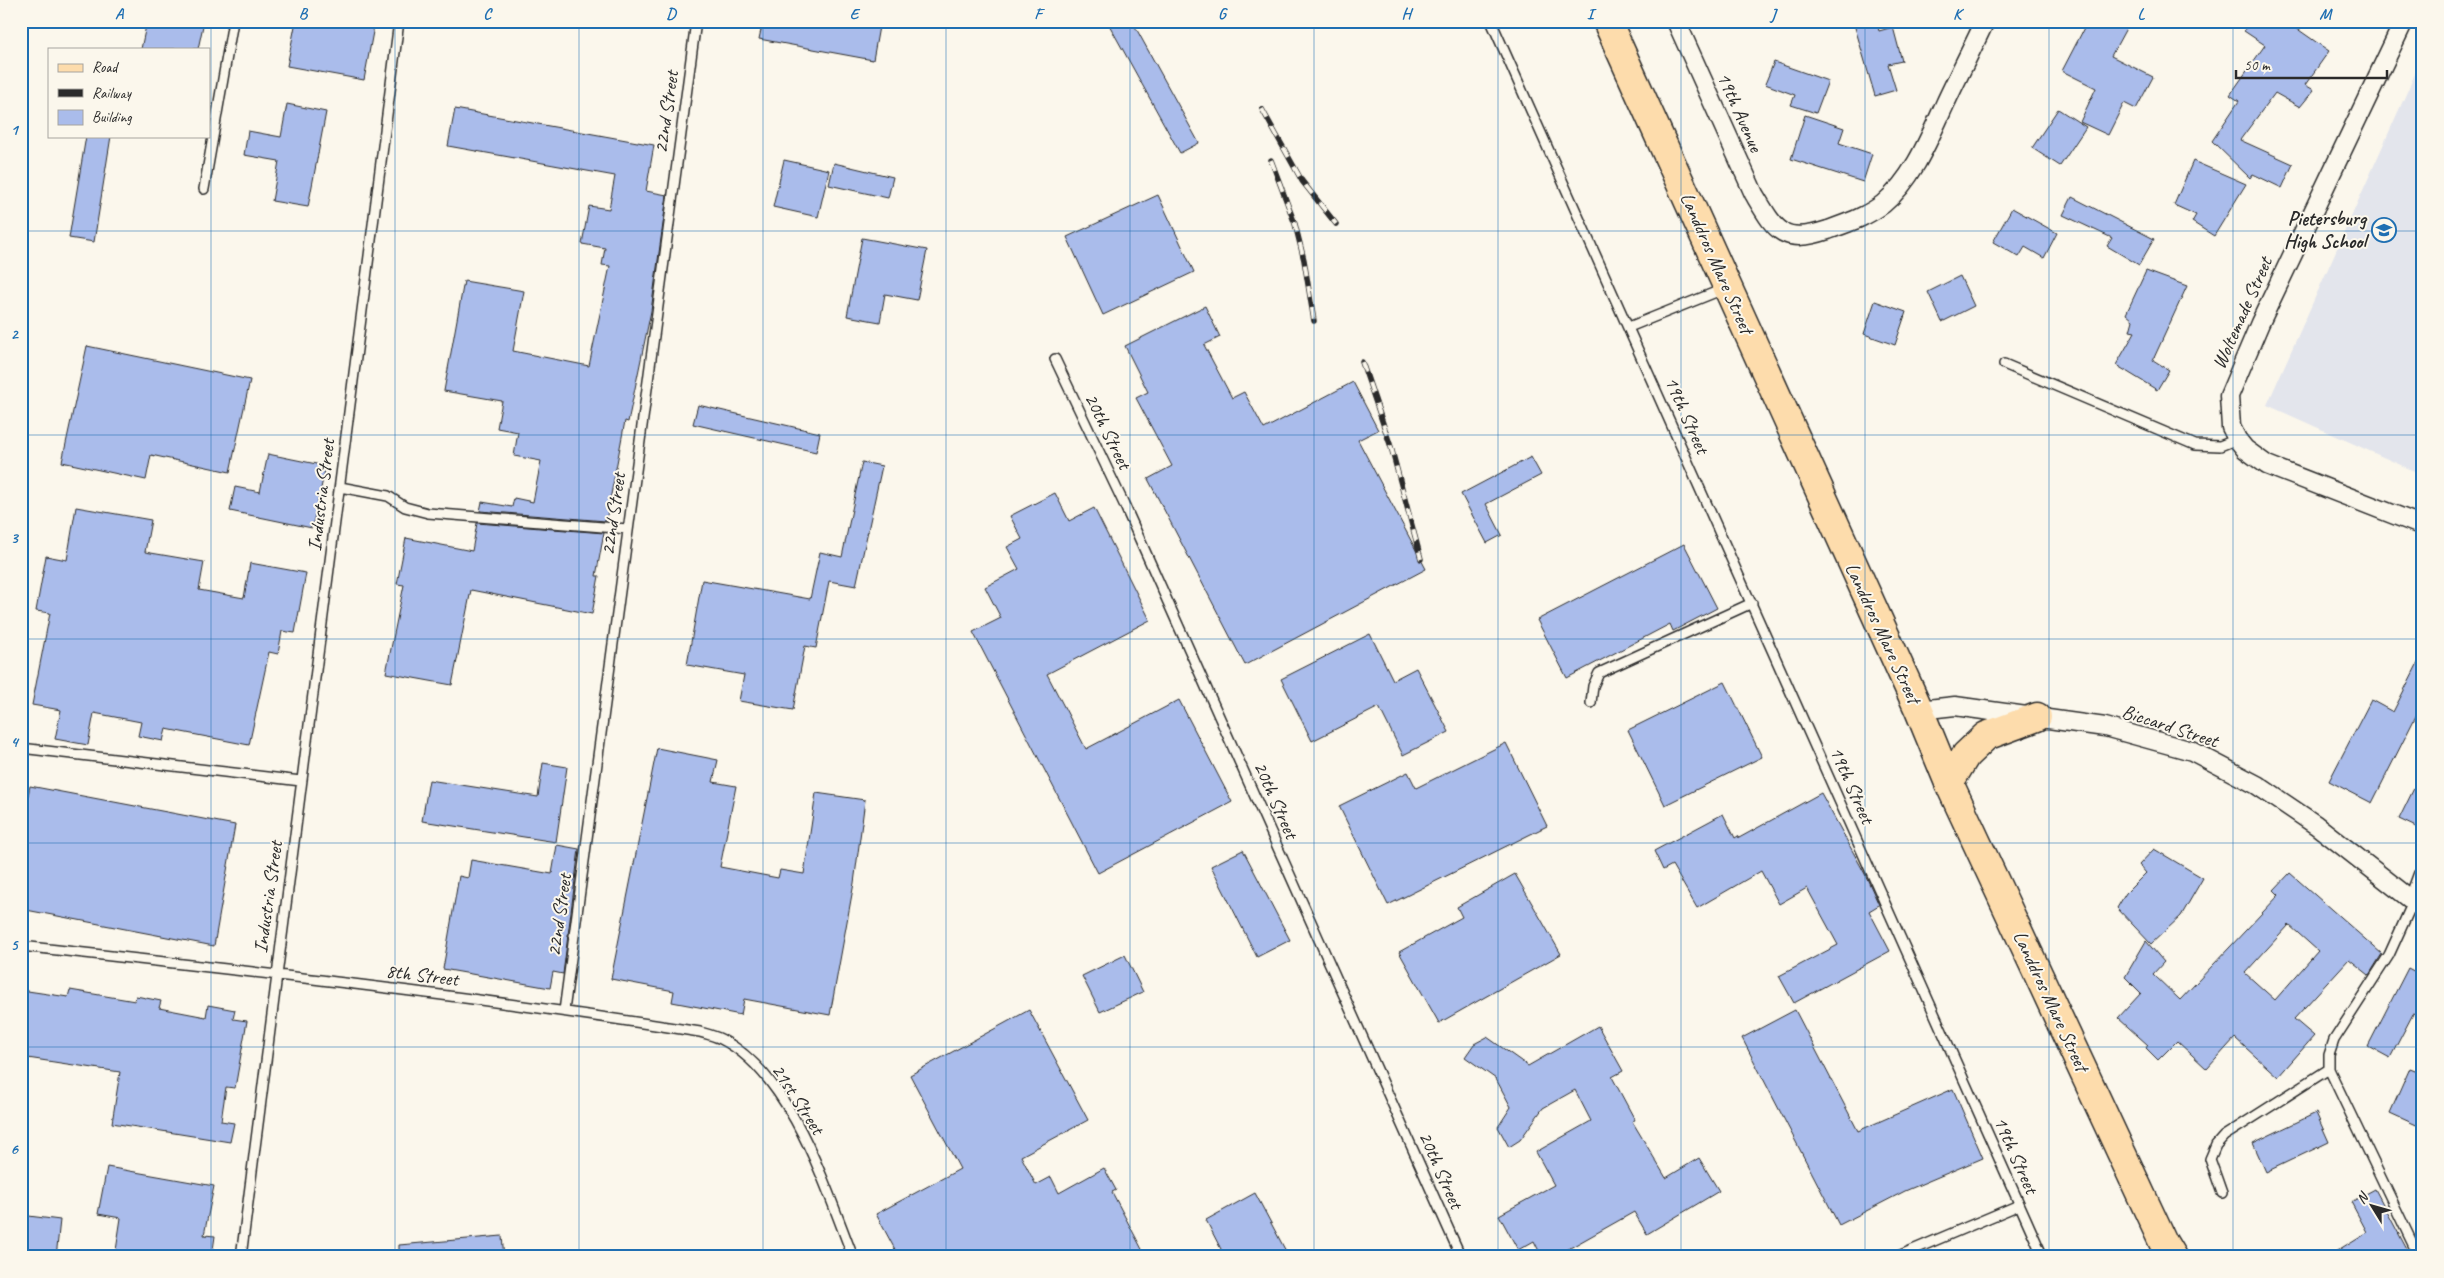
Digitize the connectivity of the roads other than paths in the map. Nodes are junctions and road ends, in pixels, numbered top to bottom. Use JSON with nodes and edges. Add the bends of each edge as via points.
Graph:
{"nodes":[{"id":1,"x":233,"y":21,"type":"edge"},
{"id":2,"x":399,"y":21,"type":"edge"},
{"id":3,"x":696,"y":21,"type":"edge"},
{"id":4,"x":1491,"y":21,"type":"edge"},
{"id":5,"x":1607,"y":21,"type":"edge"},
{"id":6,"x":1676,"y":21,"type":"edge"},
{"id":7,"x":1985,"y":21,"type":"edge"},
{"id":8,"x":2404,"y":21,"type":"edge"},
{"id":9,"x":204,"y":189,"type":"dead end"},
{"id":10,"x":1728,"y":287,"type":"junction"},
{"id":11,"x":1629,"y":327,"type":"junction"},
{"id":12,"x":1054,"y":359,"type":"dead end"},
{"id":13,"x":2004,"y":364,"type":"dead end"},
{"id":14,"x":2237,"y":439,"type":"junction"},
{"id":15,"x":340,"y":487,"type":"junction"},
{"id":16,"x":2423,"y":526,"type":"edge"},
{"id":17,"x":628,"y":529,"type":"junction"},
{"id":18,"x":1752,"y":603,"type":"junction"},
{"id":19,"x":1591,"y":703,"type":"dead end"},
{"id":20,"x":1919,"y":710,"type":"junction"},
{"id":21,"x":2037,"y":717,"type":"junction"},
{"id":22,"x":21,"y":748,"type":"edge"},
{"id":23,"x":301,"y":781,"type":"junction"},
{"id":24,"x":1949,"y":783,"type":"junction"},
{"id":25,"x":2423,"y":875,"type":"edge"},
{"id":26,"x":2418,"y":905,"type":"edge"},
{"id":27,"x":21,"y":946,"type":"edge"},
{"id":28,"x":275,"y":974,"type":"junction"},
{"id":29,"x":564,"y":1011,"type":"junction"},
{"id":30,"x":2329,"y":1070,"type":"junction"},
{"id":31,"x":2222,"y":1193,"type":"dead end"},
{"id":32,"x":2019,"y":1205,"type":"junction"},
{"id":33,"x":2167,"y":1252,"type":"edge"},
{"id":34,"x":241,"y":1257,"type":"edge"},
{"id":35,"x":853,"y":1257,"type":"edge"},
{"id":36,"x":1461,"y":1257,"type":"edge"},
{"id":37,"x":1896,"y":1257,"type":"edge"},
{"id":38,"x":2043,"y":1257,"type":"edge"},
{"id":39,"x":2419,"y":1257,"type":"edge"}],
"edges":[{"from":1,"to":9,"type":"lane"},
{"from":2,"to":15,"type":"lane","name":"Industria Street"},
{"from":3,"to":17,"type":"lane","name":"22nd Street"},
{"from":4,"to":11,"type":"lane","name":"19th Street"},
{"from":5,"to":10,"type":"main road","name":"Landdros Mare Street"},
{"from":6,"to":7,"type":"street","name":"19th Avenue","via":[[1754,194],[1769,219],[1783,234],[1798,237],[1857,219],[1882,204],[1904,184]]},
{"from":8,"to":14,"type":"street","name":"Woltemade Street","via":[[2238,373],[2230,396],[2231,427]]},
{"from":10,"to":11,"type":"lane"},
{"from":10,"to":20,"type":"main road","name":"Landdros Mare Street"},
{"from":11,"to":18,"type":"lane","name":"19th Street"},
{"from":12,"to":36,"type":"lane","name":"20th Street","via":[[1169,603]]},
{"from":13,"to":14,"type":"lane","via":[[2195,444],[2220,446]]},
{"from":14,"to":16,"type":"street","via":[[2267,465]]},
{"from":15,"to":17,"type":"lane","via":[[388,496],[404,507],[428,513]]},
{"from":15,"to":23,"type":"lane","name":"Industria Street"},
{"from":17,"to":29,"type":"lane","name":"22nd Street"},
{"from":18,"to":19,"type":"lane","via":[[1600,673],[1593,686]]},
{"from":18,"to":32,"type":"lane","name":"19th Street"},
{"from":20,"to":21,"type":"street","name":"Biccard Street","via":[[1956,706]]},
{"from":20,"to":24,"type":"main road","name":"Landdros Mare Street"},
{"from":21,"to":24,"type":"main road","via":[[1986,736],[1966,755]]},
{"from":21,"to":26,"type":"street","name":"Biccard Street","via":[[2105,727],[2192,751],[2217,763],[2257,785],[2316,825]]},
{"from":22,"to":23,"type":"lane"},
{"from":23,"to":28,"type":"lane","name":"Industria Street"},
{"from":24,"to":33,"type":"main road","name":"Landdros Mare Street"},
{"from":25,"to":26,"type":"street"},
{"from":26,"to":30,"type":"lane","via":[[2334,1040]]},
{"from":27,"to":28,"type":"lane","name":"8th Street"},
{"from":28,"to":29,"type":"lane","name":"8th Street"},
{"from":28,"to":34,"type":"lane","name":"Industria Street"},
{"from":29,"to":35,"type":"lane","name":"21st Street","via":[[700,1032],[737,1048],[764,1074],[805,1136]]},
{"from":30,"to":31,"type":"lane","via":[[2242,1123],[2216,1145],[2210,1159]]},
{"from":30,"to":39,"type":"lane"},
{"from":32,"to":37,"type":"lane"},
{"from":32,"to":38,"type":"lane","name":"19th Street"}]}
